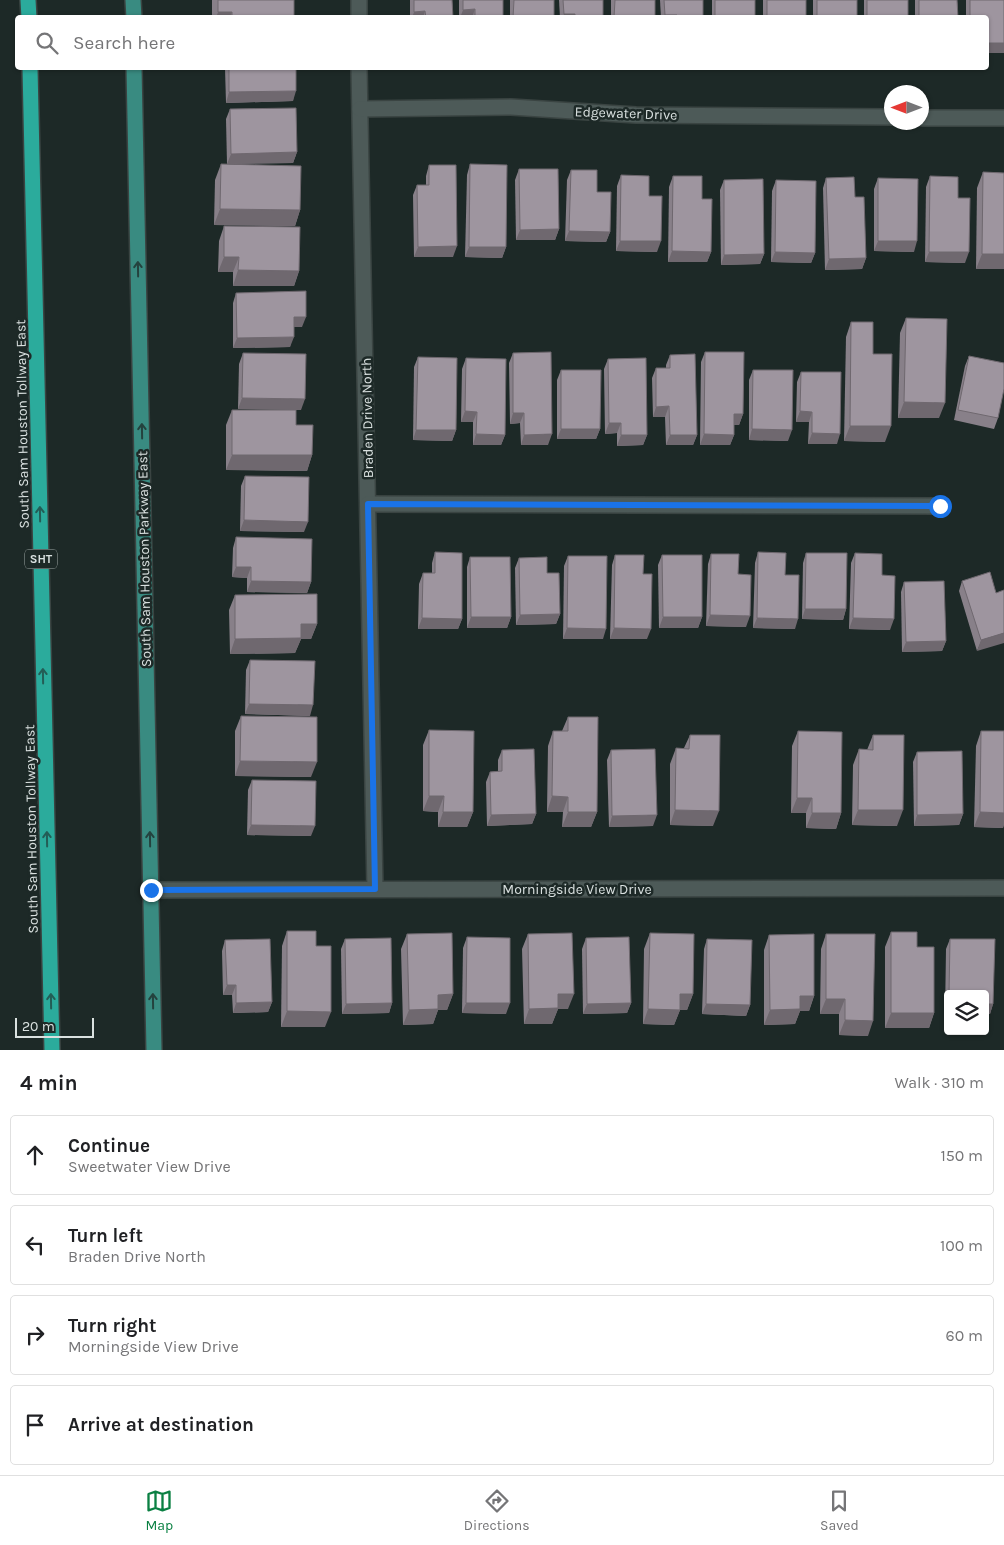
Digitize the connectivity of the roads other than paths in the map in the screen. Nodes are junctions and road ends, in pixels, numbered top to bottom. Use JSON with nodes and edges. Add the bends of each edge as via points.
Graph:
{"nodes":[{"id":1,"x":28,"y":0,"type":"edge"},
{"id":2,"x":133,"y":0,"type":"edge"},
{"id":3,"x":359,"y":0,"type":"edge"},
{"id":4,"x":29,"y":15,"type":"edge"},
{"id":5,"x":134,"y":15,"type":"edge"},
{"id":6,"x":359,"y":15,"type":"edge"},
{"id":7,"x":30,"y":70,"type":"edge"},
{"id":8,"x":134,"y":70,"type":"edge"},
{"id":9,"x":359,"y":70,"type":"edge"},
{"id":10,"x":360,"y":109,"type":"junction"},
{"id":11,"x":884,"y":117,"type":"edge"},
{"id":12,"x":929,"y":118,"type":"edge"},
{"id":13,"x":1004,"y":118,"type":"edge"},
{"id":14,"x":368,"y":504,"type":"junction"},
{"id":15,"x":940,"y":506,"type":"dead end"},
{"id":16,"x":1004,"y":888,"type":"edge"},
{"id":17,"x":375,"y":889,"type":"junction"},
{"id":18,"x":151,"y":890,"type":"junction"},
{"id":19,"x":52,"y":1050,"type":"edge"},
{"id":20,"x":154,"y":1050,"type":"edge"}],
"edges":[{"from":1,"to":4,"type":"highway"},
{"from":2,"to":5,"type":"main road"},
{"from":3,"to":6,"type":"street"},
{"from":19,"to":7,"type":"highway","name":"South Sam Houston Tollway East","number":"SHT","one_way":true},
{"from":18,"to":8,"type":"main road","name":"South Sam Houston Parkway East","one_way":true},
{"from":9,"to":10,"type":"street","name":"Braden Drive North"},
{"from":10,"to":11,"type":"street","name":"Edgewater Drive","via":[[511,106],[636,115]]},
{"from":10,"to":14,"type":"street","name":"Braden Drive North"},
{"from":12,"to":13,"type":"street"},
{"from":14,"to":15,"type":"street"},
{"from":14,"to":17,"type":"street","name":"Braden Drive North"},
{"from":16,"to":17,"type":"street","name":"Morningside View Drive"},
{"from":17,"to":18,"type":"street","name":"Morningside View Drive"},
{"from":20,"to":18,"type":"main road","name":"South Sam Houston Parkway East","one_way":true}]}
